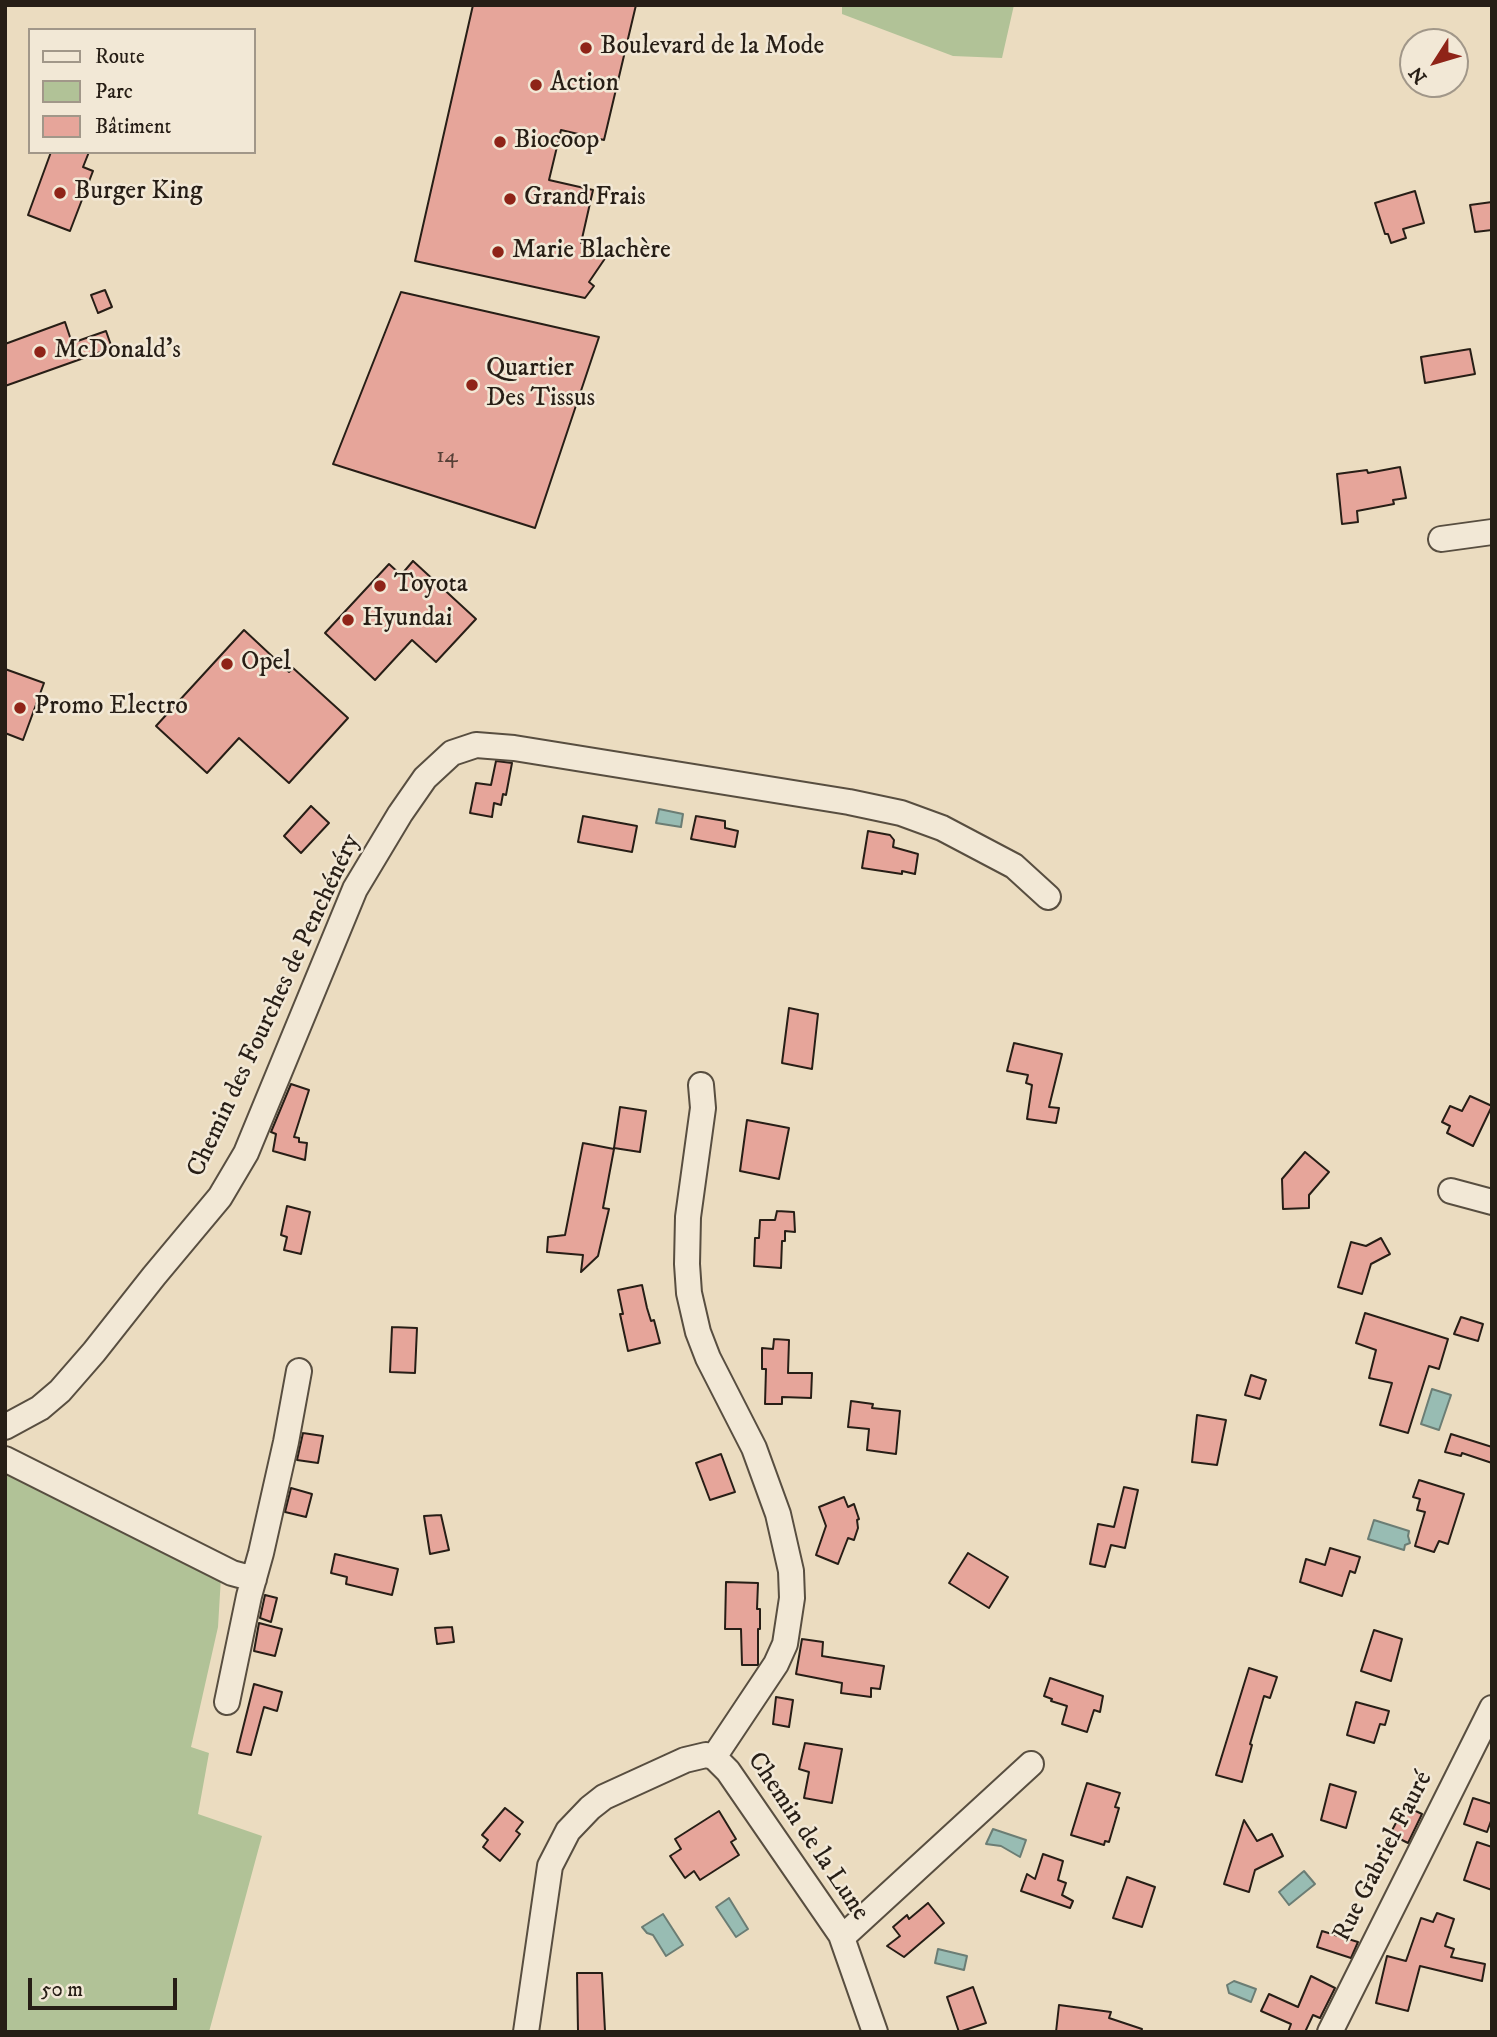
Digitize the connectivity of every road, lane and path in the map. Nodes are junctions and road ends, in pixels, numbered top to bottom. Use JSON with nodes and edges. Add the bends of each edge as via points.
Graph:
{"nodes":[{"id":1,"x":1492,"y":531,"type":"edge"},
{"id":2,"x":1441,"y":539,"type":"dead end"},
{"id":3,"x":1048,"y":897,"type":"dead end"},
{"id":4,"x":701,"y":1085,"type":"dead end"},
{"id":5,"x":1451,"y":1191,"type":"dead end"},
{"id":6,"x":1492,"y":1202,"type":"edge"},
{"id":7,"x":299,"y":1371,"type":"dead end"},
{"id":8,"x":5,"y":1427,"type":"edge"},
{"id":9,"x":5,"y":1460,"type":"edge"},
{"id":10,"x":254,"y":1579,"type":"junction"},
{"id":11,"x":227,"y":1702,"type":"dead end"},
{"id":12,"x":1492,"y":1708,"type":"edge"},
{"id":13,"x":714,"y":1757,"type":"junction"},
{"id":14,"x":1031,"y":1764,"type":"dead end"},
{"id":15,"x":841,"y":1935,"type":"junction"},
{"id":16,"x":526,"y":2032,"type":"edge"},
{"id":17,"x":875,"y":2032,"type":"edge"},
{"id":18,"x":1330,"y":2032,"type":"edge"}],
"edges":[{"from":1,"to":2,"type":"street"},
{"from":3,"to":8,"type":"street","name":"Chemin des Fourches de Penchénéry","via":[[1014,866],[942,828],[901,813],[514,748],[476,745],[452,753],[425,778],[355,889],[231,1181],[78,1370],[40,1408]]},
{"from":4,"to":13,"type":"street","via":[[688,1217],[690,1293],[708,1358],[754,1448],[778,1514],[792,1598],[785,1644],[776,1664]]},
{"from":5,"to":6,"type":"street"},
{"from":7,"to":10,"type":"street"},
{"from":9,"to":10,"type":"street","via":[[232,1573]]},
{"from":10,"to":11,"type":"street"},
{"from":12,"to":18,"type":"street","name":"Rue Gabriel Fauré"},
{"from":13,"to":15,"type":"street","name":"Chemin de la Lune","via":[[729,1771]]},
{"from":13,"to":16,"type":"street","via":[[685,1760],[604,1797],[568,1831],[550,1866]]},
{"from":14,"to":15,"type":"street"},
{"from":15,"to":17,"type":"street","name":"Chemin de la Lune"}]}
